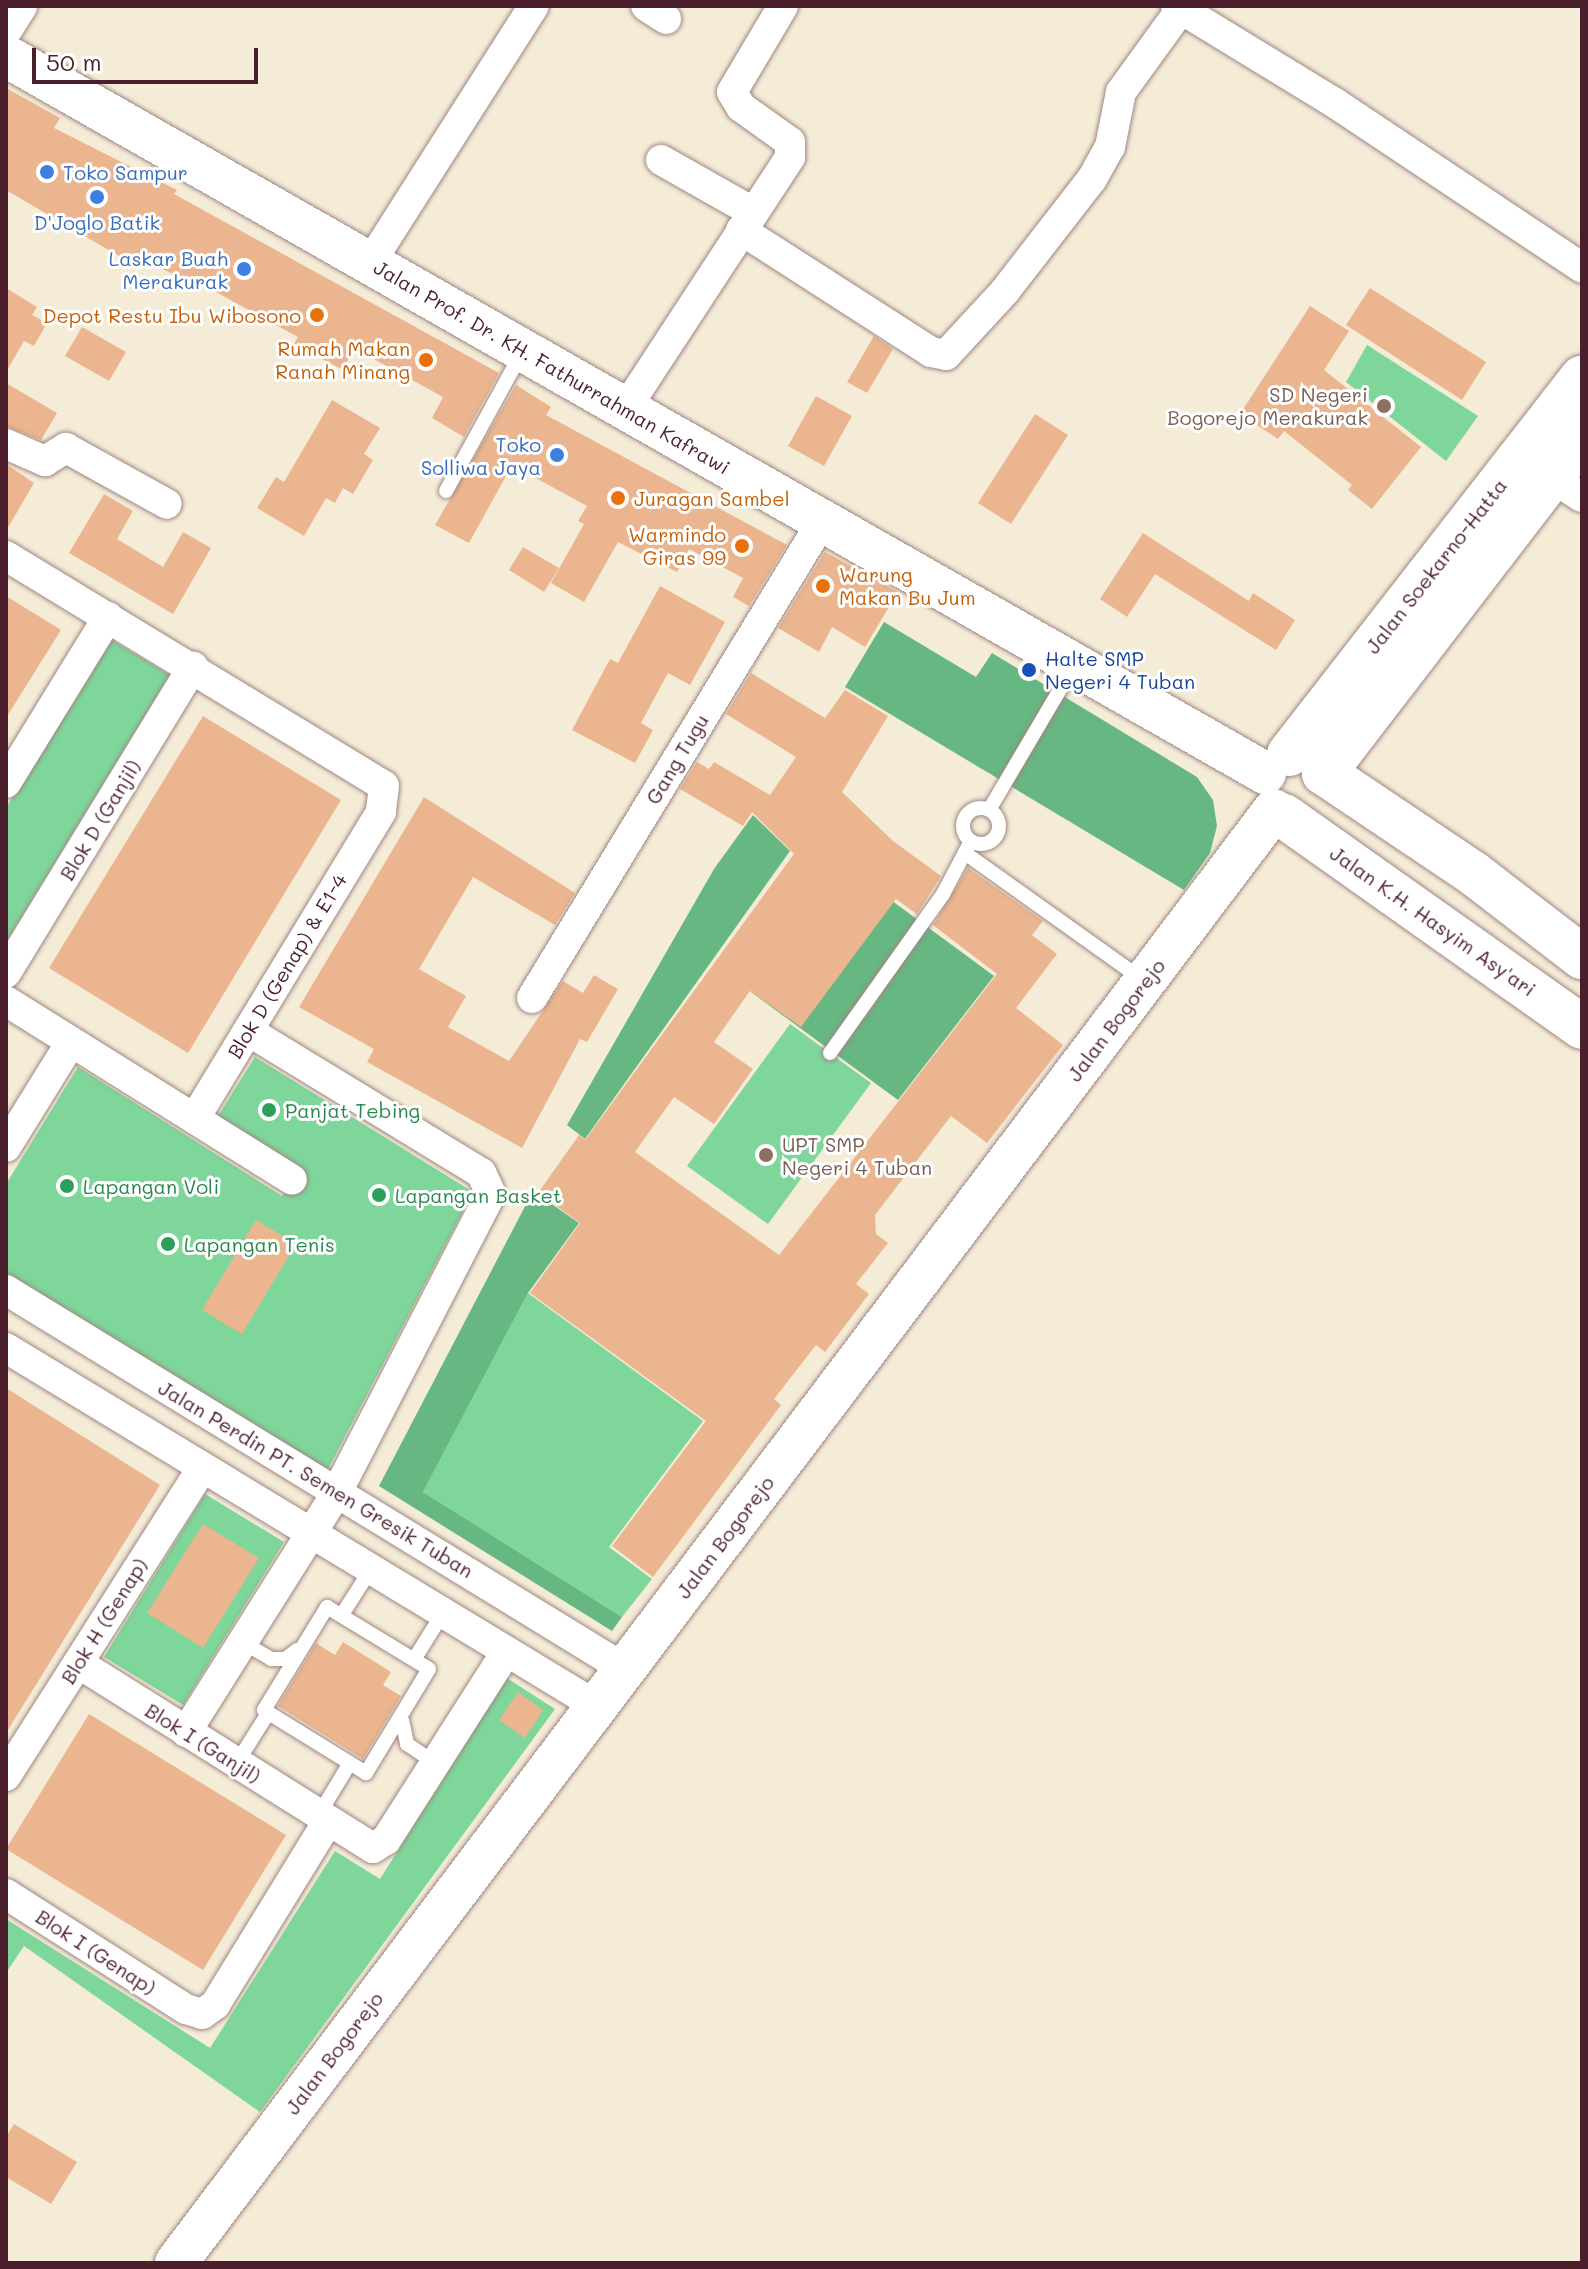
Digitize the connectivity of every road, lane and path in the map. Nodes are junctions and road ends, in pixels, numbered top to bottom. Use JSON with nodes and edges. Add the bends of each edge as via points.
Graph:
{"nodes":[{"id":1,"x":22,"y":6,"type":"edge"},
{"id":2,"x":534,"y":6,"type":"edge"},
{"id":3,"x":783,"y":6,"type":"edge"},
{"id":4,"x":1178,"y":8,"type":"edge"},
{"id":5,"x":6,"y":32,"type":"edge"},
{"id":6,"x":6,"y":56,"type":"edge"},
{"id":7,"x":661,"y":160,"type":"dead end"},
{"id":8,"x":747,"y":221,"type":"junction"},
{"id":9,"x":370,"y":263,"type":"junction"},
{"id":10,"x":1582,"y":268,"type":"edge"},
{"id":11,"x":523,"y":350,"type":"junction"},
{"id":12,"x":1582,"y":378,"type":"edge"},
{"id":13,"x":626,"y":408,"type":"junction"},
{"id":14,"x":1582,"y":437,"type":"edge"},
{"id":15,"x":6,"y":444,"type":"edge"},
{"id":16,"x":446,"y":491,"type":"dead end"},
{"id":17,"x":1540,"y":491,"type":"edge"},
{"id":18,"x":167,"y":504,"type":"dead end"},
{"id":19,"x":823,"y":520,"type":"junction"},
{"id":20,"x":6,"y":556,"type":"edge"},
{"id":21,"x":108,"y":617,"type":"junction"},
{"id":22,"x":1075,"y":663,"type":"junction"},
{"id":23,"x":193,"y":667,"type":"junction"},
{"id":24,"x":6,"y":783,"type":"edge"},
{"id":25,"x":1287,"y":785,"type":"junction"},
{"id":26,"x":989,"y":810,"type":"junction"},
{"id":27,"x":968,"y":847,"type":"junction"},
{"id":28,"x":1582,"y":957,"type":"edge"},
{"id":29,"x":6,"y":973,"type":"edge"},
{"id":30,"x":1145,"y":981,"type":"junction"},
{"id":31,"x":532,"y":998,"type":"dead end"},
{"id":32,"x":6,"y":1001,"type":"edge"},
{"id":33,"x":1582,"y":1027,"type":"edge"},
{"id":34,"x":248,"y":1031,"type":"junction"},
{"id":35,"x":71,"y":1042,"type":"junction"},
{"id":36,"x":830,"y":1053,"type":"dead end"},
{"id":37,"x":194,"y":1119,"type":"junction"},
{"id":38,"x":6,"y":1147,"type":"edge"},
{"id":39,"x":292,"y":1180,"type":"dead end"},
{"id":40,"x":10,"y":1300,"type":"edge"},
{"id":41,"x":6,"y":1348,"type":"edge"},
{"id":42,"x":203,"y":1467,"type":"junction"},
{"id":43,"x":337,"y":1492,"type":"junction"},
{"id":44,"x":311,"y":1533,"type":"junction"},
{"id":45,"x":371,"y":1569,"type":"junction"},
{"id":46,"x":343,"y":1613,"type":"junction"},
{"id":47,"x":443,"y":1613,"type":"junction"},
{"id":48,"x":242,"y":1642,"type":"junction"},
{"id":49,"x":300,"y":1647,"type":"junction"},
{"id":50,"x":507,"y":1651,"type":"junction"},
{"id":51,"x":415,"y":1658,"type":"junction"},
{"id":52,"x":78,"y":1663,"type":"junction"},
{"id":53,"x":625,"y":1669,"type":"junction"},
{"id":54,"x":597,"y":1706,"type":"junction"},
{"id":55,"x":406,"y":1712,"type":"junction"},
{"id":56,"x":267,"y":1715,"type":"junction"},
{"id":57,"x":186,"y":1732,"type":"junction"},
{"id":58,"x":435,"y":1763,"type":"junction"},
{"id":59,"x":236,"y":1764,"type":"junction"},
{"id":60,"x":348,"y":1766,"type":"junction"},
{"id":61,"x":6,"y":1776,"type":"edge"},
{"id":62,"x":322,"y":1820,"type":"junction"},
{"id":63,"x":6,"y":1894,"type":"edge"},
{"id":64,"x":176,"y":2263,"type":"edge"}],
"edges":[{"from":1,"to":5,"type":"street"},
{"from":2,"to":9,"type":"street"},
{"from":3,"to":8,"type":"street","via":[[733,83],[735,102],[790,142],[792,150]]},
{"from":4,"to":8,"type":"street","via":[[1121,92],[1110,147],[1092,179],[1005,291],[946,355],[931,352]]},
{"from":4,"to":10,"type":"street","via":[[1335,103]]},
{"from":6,"to":9,"type":"street","name":"Jalan Prof. Dr. KH. Fathurrahman Kafrawi"},
{"from":7,"to":8,"type":"street"},
{"from":8,"to":13,"type":"street"},
{"from":9,"to":11,"type":"street","name":"Jalan Prof. Dr. KH. Fathurrahman Kafrawi"},
{"from":11,"to":13,"type":"street","name":"Jalan Prof. Dr. KH. Fathurrahman Kafrawi"},
{"from":11,"to":16,"type":"lane"},
{"from":12,"to":17,"type":"highway","name":"Jalan Soekarno-Hatta"},
{"from":13,"to":19,"type":"street","name":"Jalan Prof. Dr. KH. Fathurrahman Kafrawi"},
{"from":14,"to":17,"type":"highway","name":"Jalan Soekarno-Hatta"},
{"from":15,"to":18,"type":"street","via":[[45,461],[66,448]]},
{"from":17,"to":25,"type":"highway","name":"Jalan Soekarno-Hatta"},
{"from":19,"to":22,"type":"street","name":"Jalan Prof. Dr. KH. Fathurrahman Kafrawi"},
{"from":19,"to":31,"type":"street","name":"Gang Tugu"},
{"from":20,"to":21,"type":"street"},
{"from":21,"to":23,"type":"street"},
{"from":21,"to":24,"type":"street"},
{"from":22,"to":25,"type":"street","name":"Jalan Prof. Dr. KH. Fathurrahman Kafrawi"},
{"from":22,"to":26,"type":"lane"},
{"from":23,"to":29,"type":"street","name":"Blok D (Ganjil)"},
{"from":23,"to":34,"type":"street","name":"Blok D (Genap) & E1-4","via":[[377,778],[386,793],[381,812]]},
{"from":25,"to":28,"type":"highway","via":[[1473,873]]},
{"from":25,"to":30,"type":"street","name":"Jalan Bogorejo"},
{"from":25,"to":33,"type":"highway","name":"Jalan K.H. Hasyim Asy'ari"},
{"from":26,"to":27,"type":"lane","via":[[977,809],[966,817]]},
{"from":26,"to":27,"type":"lane","via":[[999,820],[997,835]]},
{"from":27,"to":30,"type":"lane"},
{"from":27,"to":36,"type":"lane","via":[[943,894]]},
{"from":30,"to":53,"type":"street","name":"Jalan Bogorejo"},
{"from":32,"to":35,"type":"street"},
{"from":34,"to":37,"type":"street","name":"Blok D (Genap) & E1-4"},
{"from":34,"to":43,"type":"street","via":[[481,1173],[490,1187],[488,1203]]},
{"from":35,"to":37,"type":"street"},
{"from":35,"to":38,"type":"street"},
{"from":37,"to":39,"type":"street"},
{"from":40,"to":43,"type":"street","name":"Jalan Perdin PT. Semen Gresik Tuban"},
{"from":41,"to":42,"type":"street"},
{"from":42,"to":44,"type":"street"},
{"from":42,"to":52,"type":"street","name":"Blok H (Genap)"},
{"from":43,"to":44,"type":"street"},
{"from":43,"to":53,"type":"street","name":"Jalan Perdin PT. Semen Gresik Tuban"},
{"from":44,"to":45,"type":"street"},
{"from":44,"to":48,"type":"street"},
{"from":45,"to":46,"type":"lane"},
{"from":45,"to":47,"type":"street"},
{"from":46,"to":49,"type":"lane","via":[[325,1609]]},
{"from":46,"to":51,"type":"lane"},
{"from":47,"to":50,"type":"street"},
{"from":47,"to":51,"type":"lane"},
{"from":48,"to":49,"type":"lane","via":[[276,1660]]},
{"from":48,"to":57,"type":"street"},
{"from":49,"to":56,"type":"lane","via":[[264,1706]]},
{"from":50,"to":54,"type":"street"},
{"from":50,"to":58,"type":"street"},
{"from":51,"to":55,"type":"lane","via":[[428,1667],[429,1675]]},
{"from":52,"to":57,"type":"street","name":"Blok I (Ganjil)"},
{"from":52,"to":61,"type":"street","name":"Blok H (Genap)"},
{"from":53,"to":54,"type":"street","name":"Jalan Bogorejo"},
{"from":54,"to":64,"type":"street","name":"Jalan Bogorejo"},
{"from":55,"to":58,"type":"lane","via":[[401,1727],[407,1744]]},
{"from":55,"to":60,"type":"lane","via":[[368,1771]]},
{"from":56,"to":59,"type":"lane"},
{"from":56,"to":60,"type":"lane"},
{"from":57,"to":59,"type":"street","name":"Blok I (Ganjil)"},
{"from":58,"to":62,"type":"street","name":"Blok I (Ganjil)","via":[[378,1847],[362,1845]]},
{"from":59,"to":62,"type":"street","name":"Blok I (Ganjil)"},
{"from":60,"to":62,"type":"lane"},
{"from":62,"to":63,"type":"street","name":"Blok I (Genap)","via":[[212,2009],[202,2014],[186,2009]]}]}
